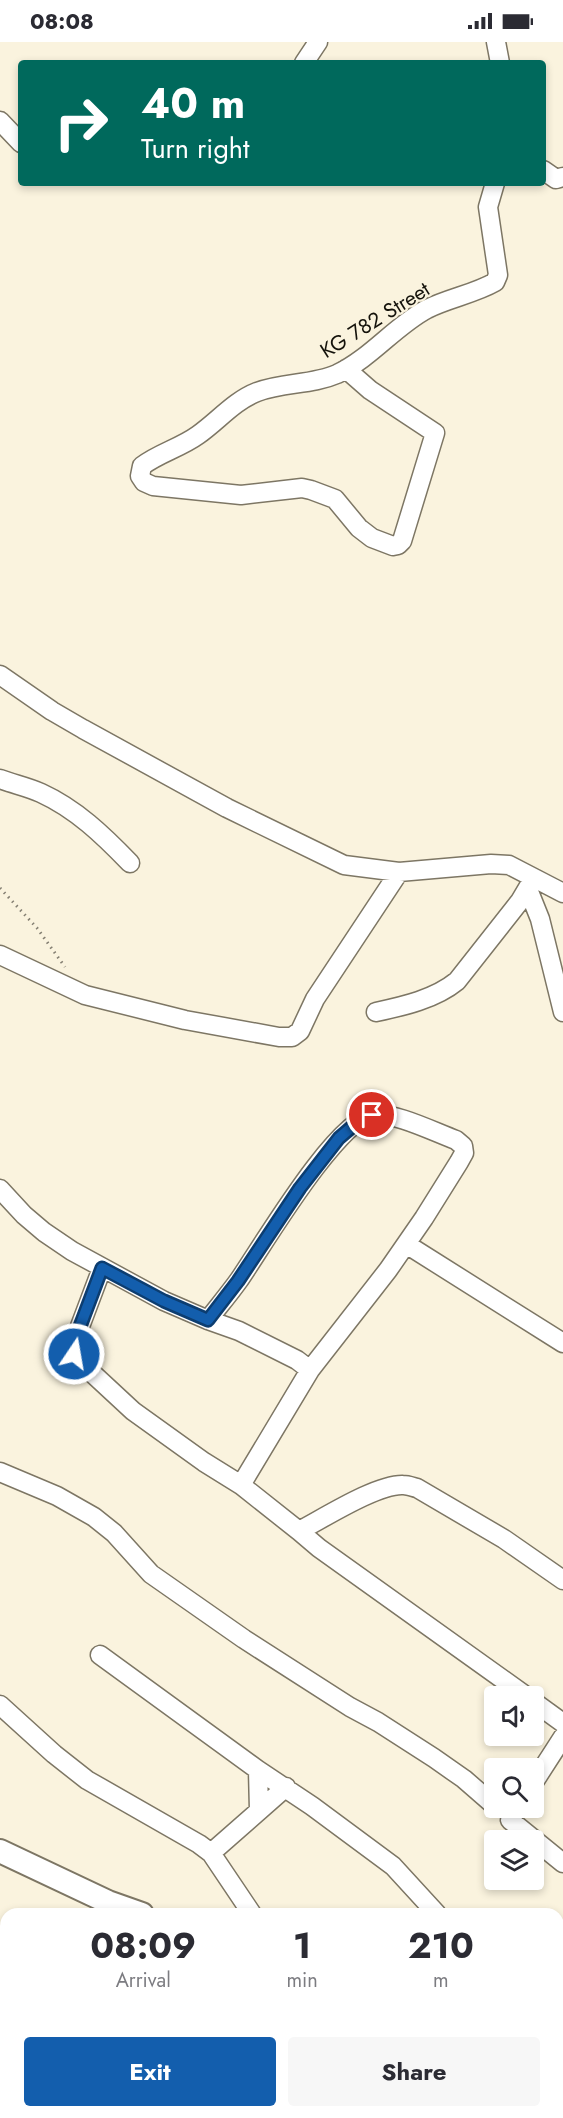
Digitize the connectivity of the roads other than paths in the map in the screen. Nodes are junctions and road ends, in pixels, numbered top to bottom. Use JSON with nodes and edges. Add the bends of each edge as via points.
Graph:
{"nodes":[{"id":1,"x":318,"y":42,"type":"edge"},
{"id":2,"x":496,"y":42,"type":"edge"},
{"id":3,"x":306,"y":60,"type":"edge"},
{"id":4,"x":499,"y":60,"type":"edge"},
{"id":5,"x":0,"y":121,"type":"edge"},
{"id":6,"x":18,"y":140,"type":"edge"},
{"id":7,"x":546,"y":172,"type":"edge"},
{"id":8,"x":563,"y":177,"type":"edge"},
{"id":9,"x":494,"y":186,"type":"edge"},
{"id":10,"x":346,"y":369,"type":"junction"},
{"id":11,"x":0,"y":675,"type":"edge"},
{"id":12,"x":0,"y":779,"type":"edge"},
{"id":13,"x":130,"y":863,"type":"dead end"},
{"id":14,"x":399,"y":872,"type":"junction"},
{"id":15,"x":531,"y":884,"type":"junction"},
{"id":16,"x":563,"y":893,"type":"edge"},
{"id":17,"x":0,"y":955,"type":"edge"},
{"id":18,"x":376,"y":1012,"type":"dead end"},
{"id":19,"x":563,"y":1012,"type":"edge"},
{"id":20,"x":0,"y":1189,"type":"edge"},
{"id":21,"x":406,"y":1244,"type":"junction"},
{"id":22,"x":102,"y":1268,"type":"junction"},
{"id":23,"x":208,"y":1320,"type":"junction"},
{"id":24,"x":563,"y":1343,"type":"edge"},
{"id":25,"x":310,"y":1370,"type":"junction"},
{"id":26,"x":0,"y":1472,"type":"edge"},
{"id":27,"x":242,"y":1485,"type":"junction"},
{"id":28,"x":299,"y":1531,"type":"junction"},
{"id":29,"x":563,"y":1580,"type":"edge"},
{"id":30,"x":100,"y":1655,"type":"dead end"},
{"id":31,"x":512,"y":1686,"type":"edge"},
{"id":32,"x":0,"y":1705,"type":"edge"},
{"id":33,"x":544,"y":1709,"type":"edge"},
{"id":34,"x":563,"y":1723,"type":"edge"},
{"id":35,"x":563,"y":1737,"type":"edge"},
{"id":36,"x":544,"y":1766,"type":"edge"},
{"id":37,"x":258,"y":1770,"type":"junction"},
{"id":38,"x":286,"y":1787,"type":"junction"},
{"id":39,"x":484,"y":1796,"type":"edge"},
{"id":40,"x":259,"y":1810,"type":"junction"},
{"id":41,"x":518,"y":1818,"type":"edge"},
{"id":42,"x":0,"y":1851,"type":"edge"},
{"id":43,"x":210,"y":1853,"type":"junction"},
{"id":44,"x":563,"y":1863,"type":"edge"},
{"id":45,"x":125,"y":1908,"type":"edge"},
{"id":46,"x":248,"y":1908,"type":"edge"},
{"id":47,"x":432,"y":1908,"type":"edge"}],
"edges":[{"from":1,"to":3,"type":"street"},
{"from":2,"to":4,"type":"street"},
{"from":5,"to":6,"type":"street"},
{"from":7,"to":8,"type":"street","via":[[556,179]]},
{"from":9,"to":10,"type":"street","name":"KG 782 Street","via":[[488,207],[498,275],[495,282],[428,309]]},
{"from":10,"to":10,"type":"street","name":"KG 782 Street","via":[[316,380],[255,392],[181,447],[142,466],[140,476],[153,486],[241,495],[311,490],[335,500],[372,538],[398,546],[435,433],[370,390]]},
{"from":11,"to":14,"type":"street","via":[[83,729],[302,846],[344,865]]},
{"from":12,"to":13,"type":"street","via":[[39,792],[75,813]]},
{"from":14,"to":15,"type":"street","via":[[509,865]]},
{"from":14,"to":17,"type":"street","via":[[315,999],[300,1031],[292,1036],[185,1020],[85,995]]},
{"from":15,"to":16,"type":"street"},
{"from":15,"to":18,"type":"street","via":[[457,981],[428,997]]},
{"from":15,"to":19,"type":"street"},
{"from":20,"to":22,"type":"street","via":[[44,1232]]},
{"from":21,"to":23,"type":"street","via":[[459,1162],[463,1146],[397,1118],[372,1115],[339,1138]]},
{"from":21,"to":24,"type":"street"},
{"from":21,"to":25,"type":"street"},
{"from":22,"to":23,"type":"street"},
{"from":22,"to":27,"type":"street","via":[[73,1345],[74,1354],[133,1411]]},
{"from":23,"to":25,"type":"street","via":[[239,1331]]},
{"from":25,"to":27,"type":"street"},
{"from":26,"to":39,"type":"street","via":[[94,1517],[151,1574],[244,1639],[416,1746]]},
{"from":27,"to":28,"type":"street"},
{"from":28,"to":29,"type":"street","via":[[372,1493],[403,1485],[436,1498]]},
{"from":28,"to":31,"type":"street"},
{"from":30,"to":37,"type":"street"},
{"from":32,"to":43,"type":"street","via":[[87,1780]]},
{"from":33,"to":34,"type":"street"},
{"from":35,"to":36,"type":"street"},
{"from":37,"to":38,"type":"street"},
{"from":37,"to":40,"type":"street"},
{"from":38,"to":40,"type":"street"},
{"from":38,"to":47,"type":"street","via":[[393,1866]]},
{"from":40,"to":43,"type":"street"},
{"from":41,"to":44,"type":"street"},
{"from":42,"to":45,"type":"street"},
{"from":43,"to":46,"type":"street"}]}
